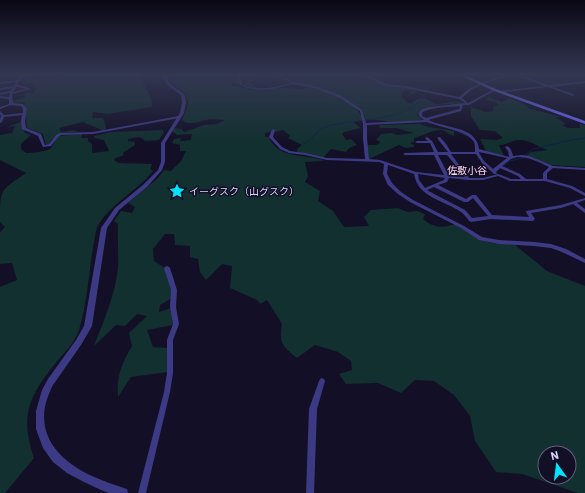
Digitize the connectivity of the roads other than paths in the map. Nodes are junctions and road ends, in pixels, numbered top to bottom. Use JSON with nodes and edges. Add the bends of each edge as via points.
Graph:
{"nodes":[{"id":1,"x":5,"y":97,"type":"edge"},
{"id":2,"x":184,"y":97,"type":"edge"},
{"id":3,"x":341,"y":97,"type":"edge"},
{"id":4,"x":455,"y":97,"type":"edge"},
{"id":5,"x":484,"y":97,"type":"edge"},
{"id":6,"x":514,"y":97,"type":"edge"},
{"id":7,"x":10,"y":98,"type":"joint"},
{"id":8,"x":460,"y":98,"type":"joint"},
{"id":9,"x":11,"y":104,"type":"junction"},
{"id":10,"x":468,"y":104,"type":"junction"},
{"id":11,"x":462,"y":105,"type":"junction"},
{"id":12,"x":0,"y":108,"type":"edge"},
{"id":13,"x":0,"y":112,"type":"edge"},
{"id":14,"x":24,"y":114,"type":"junction"},
{"id":15,"x":3,"y":116,"type":"junction"},
{"id":16,"x":179,"y":117,"type":"junction"},
{"id":17,"x":426,"y":121,"type":"junction"},
{"id":18,"x":0,"y":122,"type":"edge"},
{"id":19,"x":364,"y":122,"type":"junction"},
{"id":20,"x":585,"y":123,"type":"edge"},
{"id":21,"x":273,"y":130,"type":"dead end"},
{"id":22,"x":427,"y":138,"type":"dead end"},
{"id":23,"x":439,"y":138,"type":"dead end"},
{"id":24,"x":417,"y":142,"type":"dead end"},
{"id":25,"x":431,"y":142,"type":"junction"},
{"id":26,"x":507,"y":147,"type":"dead end"},
{"id":27,"x":477,"y":151,"type":"junction"},
{"id":28,"x":449,"y":153,"type":"junction"},
{"id":29,"x":488,"y":153,"type":"junction"},
{"id":30,"x":405,"y":154,"type":"dead end"},
{"id":31,"x":437,"y":154,"type":"junction"},
{"id":32,"x":510,"y":158,"type":"junction"},
{"id":33,"x":367,"y":161,"type":"junction"},
{"id":34,"x":505,"y":162,"type":"junction"},
{"id":35,"x":386,"y":164,"type":"junction"},
{"id":36,"x":502,"y":167,"type":"junction"},
{"id":37,"x":552,"y":167,"type":"junction"},
{"id":38,"x":585,"y":168,"type":"edge"},
{"id":39,"x":494,"y":171,"type":"junction"},
{"id":40,"x":416,"y":173,"type":"junction"},
{"id":41,"x":498,"y":175,"type":"junction"},
{"id":42,"x":447,"y":176,"type":"junction"},
{"id":43,"x":468,"y":179,"type":"junction"},
{"id":44,"x":524,"y":179,"type":"junction"},
{"id":45,"x":545,"y":180,"type":"junction"},
{"id":46,"x":436,"y":186,"type":"junction"},
{"id":47,"x":425,"y":189,"type":"junction"},
{"id":48,"x":585,"y":195,"type":"edge"},
{"id":49,"x":585,"y":199,"type":"edge"},
{"id":50,"x":573,"y":202,"type":"junction"},
{"id":51,"x":585,"y":211,"type":"edge"},
{"id":52,"x":492,"y":217,"type":"junction"},
{"id":53,"x":585,"y":261,"type":"edge"},
{"id":54,"x":167,"y":268,"type":"dead end"},
{"id":55,"x":322,"y":381,"type":"dead end"},
{"id":56,"x":123,"y":493,"type":"edge"},
{"id":57,"x":142,"y":493,"type":"edge"},
{"id":58,"x":310,"y":493,"type":"edge"}],
"edges":[{"from":1,"to":7,"type":"street"},
{"from":2,"to":16,"type":"street","via":[[184,107]]},
{"from":3,"to":19,"type":"street","via":[[361,111]]},
{"from":4,"to":8,"type":"street"},
{"from":5,"to":10,"type":"street"},
{"from":6,"to":20,"type":"main road"},
{"from":7,"to":9,"type":"street"},
{"from":8,"to":10,"type":"street"},
{"from":9,"to":12,"type":"street"},
{"from":9,"to":14,"type":"street","via":[[22,105],[25,109]]},
{"from":10,"to":11,"type":"street"},
{"from":11,"to":17,"type":"street","via":[[460,110]]},
{"from":11,"to":17,"type":"street","via":[[423,110],[420,112],[421,116]]},
{"from":13,"to":15,"type":"street"},
{"from":14,"to":15,"type":"street"},
{"from":14,"to":16,"type":"street","via":[[24,129],[40,135],[44,146],[50,145],[60,134],[93,133]]},
{"from":15,"to":18,"type":"street"},
{"from":16,"to":56,"type":"street","via":[[163,143],[163,162],[160,170],[117,209],[104,228],[88,326],[84,336],[55,375],[46,391],[40,411],[40,433],[55,458],[66,468],[102,486]]},
{"from":17,"to":19,"type":"street"},
{"from":17,"to":27,"type":"street","via":[[469,134],[474,139]]},
{"from":19,"to":33,"type":"street"},
{"from":21,"to":33,"type":"street","via":[[273,141],[289,152],[327,160]]},
{"from":22,"to":25,"type":"street"},
{"from":23,"to":28,"type":"street"},
{"from":24,"to":25,"type":"street"},
{"from":25,"to":31,"type":"street"},
{"from":26,"to":32,"type":"street"},
{"from":27,"to":28,"type":"street"},
{"from":27,"to":29,"type":"street"},
{"from":27,"to":39,"type":"street","via":[[483,162]]},
{"from":28,"to":31,"type":"street"},
{"from":28,"to":43,"type":"street"},
{"from":29,"to":32,"type":"street"},
{"from":29,"to":34,"type":"street"},
{"from":30,"to":31,"type":"street"},
{"from":31,"to":42,"type":"street"},
{"from":32,"to":34,"type":"street"},
{"from":32,"to":37,"type":"street","via":[[525,157]]},
{"from":33,"to":35,"type":"street"},
{"from":34,"to":36,"type":"street"},
{"from":35,"to":40,"type":"street"},
{"from":35,"to":53,"type":"street","via":[[387,180],[395,190],[480,238],[550,246]]},
{"from":36,"to":39,"type":"street"},
{"from":36,"to":44,"type":"street"},
{"from":37,"to":38,"type":"street"},
{"from":37,"to":45,"type":"street","via":[[545,173]]},
{"from":39,"to":41,"type":"street"},
{"from":40,"to":42,"type":"street"},
{"from":40,"to":47,"type":"street","via":[[418,181]]},
{"from":41,"to":43,"type":"street"},
{"from":41,"to":44,"type":"street","via":[[510,180]]},
{"from":42,"to":43,"type":"street"},
{"from":42,"to":46,"type":"street","via":[[446,181]]},
{"from":44,"to":45,"type":"street"},
{"from":45,"to":48,"type":"street","via":[[571,187]]},
{"from":46,"to":47,"type":"street"},
{"from":46,"to":52,"type":"street","via":[[466,201],[474,196]]},
{"from":47,"to":52,"type":"street","via":[[441,201],[463,211],[472,220]]},
{"from":49,"to":50,"type":"street"},
{"from":50,"to":51,"type":"street"},
{"from":50,"to":52,"type":"street","via":[[528,212],[533,219]]},
{"from":54,"to":57,"type":"street","via":[[174,290],[176,324],[170,340],[170,373]]},
{"from":55,"to":58,"type":"street","via":[[313,409]]}]}
